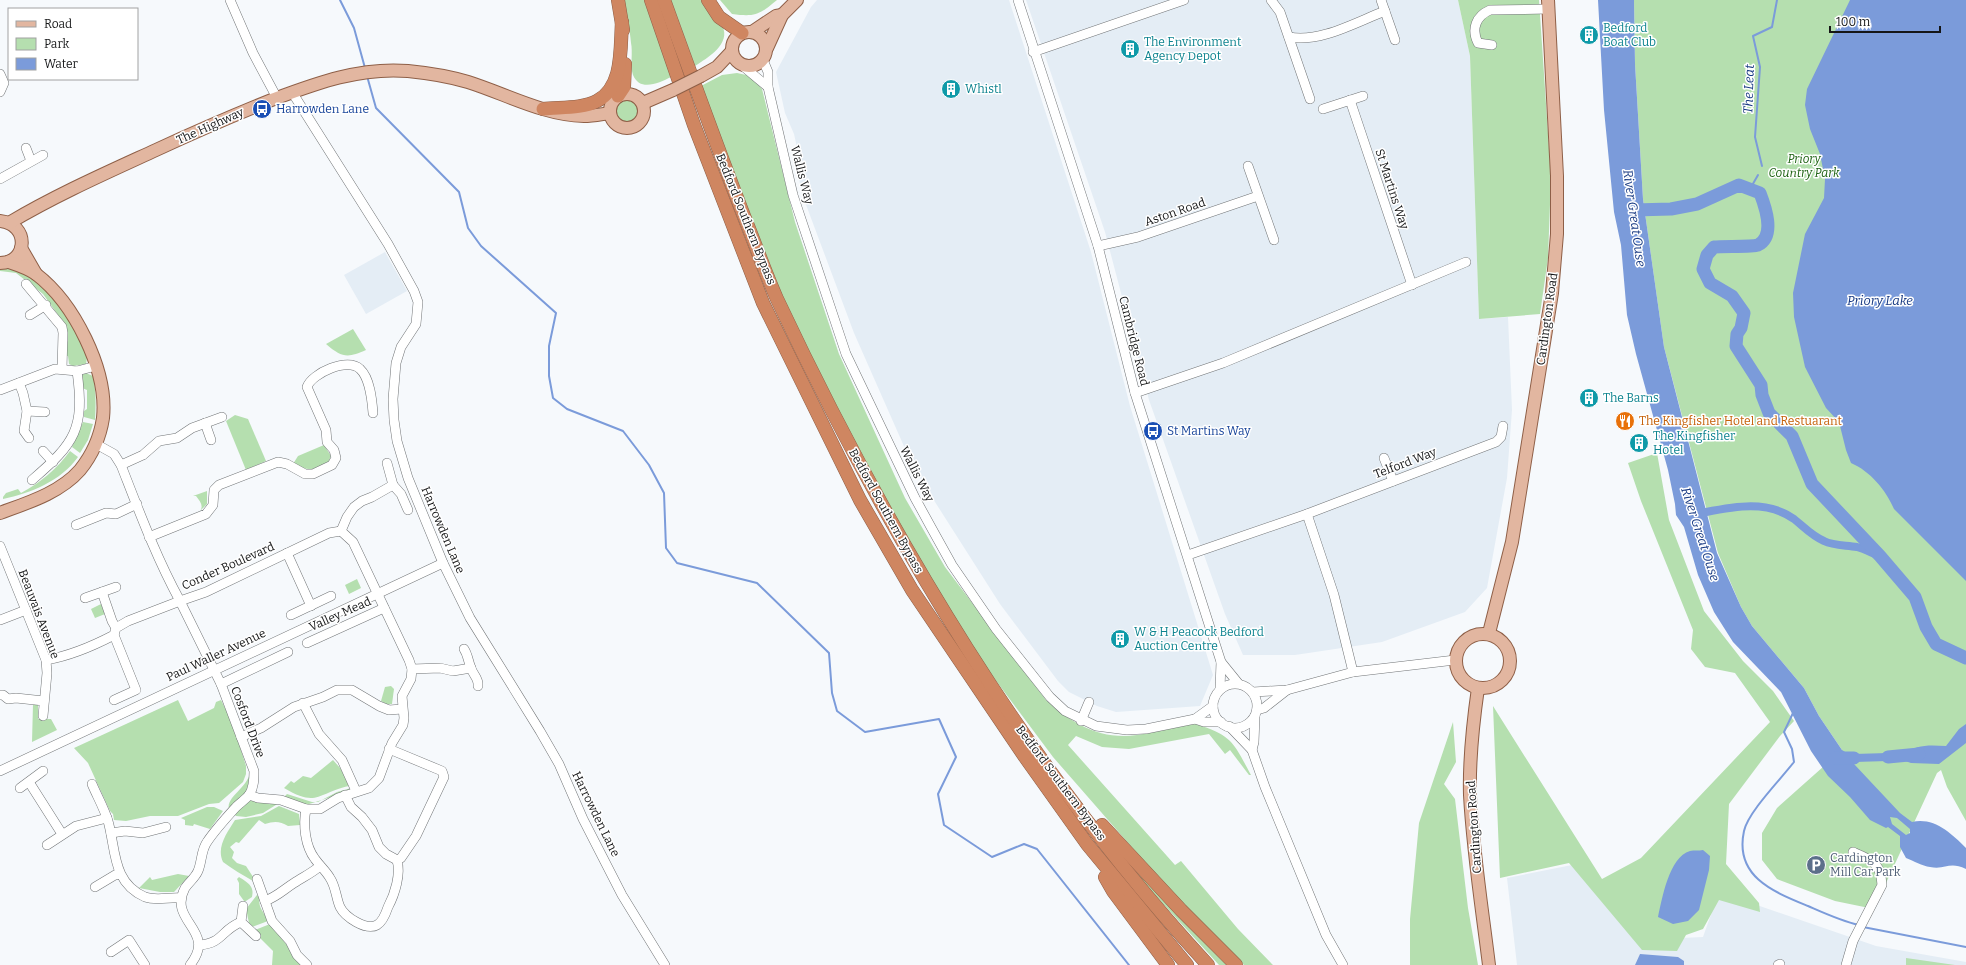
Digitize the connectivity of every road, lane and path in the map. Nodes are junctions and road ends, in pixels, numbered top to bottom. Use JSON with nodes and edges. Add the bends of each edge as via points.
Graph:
{"nodes":[{"id":1,"x":230,"y":0,"type":"edge"},
{"id":2,"x":618,"y":0,"type":"edge"},
{"id":3,"x":651,"y":0,"type":"edge"},
{"id":4,"x":664,"y":0,"type":"edge"},
{"id":5,"x":708,"y":0,"type":"edge"},
{"id":6,"x":797,"y":0,"type":"edge"},
{"id":7,"x":1018,"y":0,"type":"edge"},
{"id":8,"x":1184,"y":0,"type":"edge"},
{"id":9,"x":1271,"y":0,"type":"edge"},
{"id":10,"x":1381,"y":0,"type":"edge"},
{"id":11,"x":1548,"y":4,"type":"edge"},
{"id":12,"x":1385,"y":11,"type":"junction"},
{"id":13,"x":782,"y":15,"type":"junction"},
{"id":14,"x":622,"y":22,"type":"junction"},
{"id":15,"x":747,"y":32,"type":"junction"},
{"id":16,"x":1289,"y":38,"type":"junction"},
{"id":17,"x":1395,"y":40,"type":"dead end"},
{"id":18,"x":1492,"y":45,"type":"dead end"},
{"id":19,"x":767,"y":48,"type":"junction"},
{"id":20,"x":732,"y":52,"type":"junction"},
{"id":21,"x":1033,"y":52,"type":"junction"},
{"id":22,"x":763,"y":60,"type":"junction"},
{"id":23,"x":717,"y":67,"type":"junction"},
{"id":24,"x":744,"y":67,"type":"junction"},
{"id":25,"x":0,"y":74,"type":"edge"},
{"id":26,"x":768,"y":87,"type":"junction"},
{"id":27,"x":0,"y":92,"type":"edge"},
{"id":28,"x":292,"y":92,"type":"junction"},
{"id":29,"x":618,"y":96,"type":"junction"},
{"id":30,"x":1362,"y":96,"type":"dead end"},
{"id":31,"x":277,"y":98,"type":"junction"},
{"id":32,"x":1310,"y":99,"type":"dead end"},
{"id":33,"x":1350,"y":100,"type":"junction"},
{"id":34,"x":643,"y":103,"type":"junction"},
{"id":35,"x":543,"y":109,"type":"junction"},
{"id":36,"x":1323,"y":109,"type":"dead end"},
{"id":37,"x":610,"y":113,"type":"junction"},
{"id":38,"x":26,"y":148,"type":"dead end"},
{"id":39,"x":43,"y":155,"type":"dead end"},
{"id":40,"x":31,"y":161,"type":"junction"},
{"id":41,"x":1248,"y":166,"type":"dead end"},
{"id":42,"x":0,"y":179,"type":"edge"},
{"id":43,"x":1258,"y":196,"type":"junction"},
{"id":44,"x":31,"y":210,"type":"junction"},
{"id":45,"x":4,"y":222,"type":"edge"},
{"id":46,"x":20,"y":233,"type":"junction"},
{"id":47,"x":1274,"y":240,"type":"dead end"},
{"id":48,"x":1098,"y":246,"type":"junction"},
{"id":49,"x":21,"y":248,"type":"junction"},
{"id":50,"x":4,"y":262,"type":"edge"},
{"id":51,"x":1466,"y":262,"type":"dead end"},
{"id":52,"x":36,"y":274,"type":"junction"},
{"id":53,"x":26,"y":284,"type":"dead end"},
{"id":54,"x":1412,"y":285,"type":"junction"},
{"id":55,"x":46,"y":305,"type":"junction"},
{"id":56,"x":30,"y":315,"type":"dead end"},
{"id":57,"x":96,"y":366,"type":"junction"},
{"id":58,"x":62,"y":369,"type":"junction"},
{"id":59,"x":76,"y":371,"type":"junction"},
{"id":60,"x":19,"y":383,"type":"junction"},
{"id":61,"x":0,"y":390,"type":"edge"},
{"id":62,"x":1135,"y":393,"type":"junction"},
{"id":63,"x":27,"y":411,"type":"junction"},
{"id":64,"x":45,"y":412,"type":"dead end"},
{"id":65,"x":373,"y":413,"type":"dead end"},
{"id":66,"x":222,"y":417,"type":"dead end"},
{"id":67,"x":205,"y":423,"type":"junction"},
{"id":68,"x":1503,"y":426,"type":"dead end"},
{"id":69,"x":29,"y":438,"type":"dead end"},
{"id":70,"x":211,"y":440,"type":"dead end"},
{"id":71,"x":96,"y":444,"type":"junction"},
{"id":72,"x":43,"y":451,"type":"dead end"},
{"id":73,"x":1384,"y":458,"type":"dead end"},
{"id":74,"x":53,"y":462,"type":"junction"},
{"id":75,"x":387,"y":463,"type":"dead end"},
{"id":76,"x":121,"y":465,"type":"junction"},
{"id":77,"x":32,"y":480,"type":"dead end"},
{"id":78,"x":1393,"y":481,"type":"junction"},
{"id":79,"x":393,"y":485,"type":"junction"},
{"id":80,"x":136,"y":504,"type":"junction"},
{"id":81,"x":408,"y":510,"type":"dead end"},
{"id":82,"x":0,"y":513,"type":"edge"},
{"id":83,"x":1307,"y":514,"type":"junction"},
{"id":84,"x":76,"y":525,"type":"dead end"},
{"id":85,"x":341,"y":531,"type":"junction"},
{"id":86,"x":150,"y":537,"type":"junction"},
{"id":87,"x":0,"y":546,"type":"edge"},
{"id":88,"x":287,"y":553,"type":"junction"},
{"id":89,"x":1188,"y":555,"type":"junction"},
{"id":90,"x":443,"y":563,"type":"junction"},
{"id":91,"x":116,"y":586,"type":"dead end"},
{"id":92,"x":102,"y":592,"type":"junction"},
{"id":93,"x":378,"y":594,"type":"junction"},
{"id":94,"x":331,"y":596,"type":"dead end"},
{"id":95,"x":85,"y":598,"type":"dead end"},
{"id":96,"x":180,"y":601,"type":"junction"},
{"id":97,"x":311,"y":606,"type":"junction"},
{"id":98,"x":384,"y":608,"type":"junction"},
{"id":99,"x":26,"y":610,"type":"junction"},
{"id":100,"x":291,"y":615,"type":"dead end"},
{"id":101,"x":0,"y":620,"type":"edge"},
{"id":102,"x":115,"y":631,"type":"junction"},
{"id":103,"x":1489,"y":633,"type":"junction"},
{"id":104,"x":307,"y":643,"type":"dead end"},
{"id":105,"x":464,"y":648,"type":"dead end"},
{"id":106,"x":288,"y":652,"type":"dead end"},
{"id":107,"x":46,"y":660,"type":"junction"},
{"id":108,"x":1455,"y":660,"type":"junction"},
{"id":109,"x":1221,"y":662,"type":"junction"},
{"id":110,"x":470,"y":668,"type":"junction"},
{"id":111,"x":412,"y":669,"type":"junction"},
{"id":112,"x":214,"y":670,"type":"junction"},
{"id":113,"x":1353,"y":672,"type":"junction"},
{"id":114,"x":1238,"y":683,"type":"junction"},
{"id":115,"x":221,"y":684,"type":"junction"},
{"id":116,"x":478,"y":686,"type":"dead end"},
{"id":117,"x":1478,"y":688,"type":"junction"},
{"id":118,"x":1220,"y":689,"type":"junction"},
{"id":119,"x":1287,"y":690,"type":"junction"},
{"id":120,"x":1253,"y":692,"type":"junction"},
{"id":121,"x":0,"y":695,"type":"edge"},
{"id":122,"x":114,"y":700,"type":"dead end"},
{"id":123,"x":44,"y":701,"type":"junction"},
{"id":124,"x":1089,"y":702,"type":"dead end"},
{"id":125,"x":303,"y":703,"type":"junction"},
{"id":126,"x":1213,"y":706,"type":"junction"},
{"id":127,"x":402,"y":709,"type":"junction"},
{"id":128,"x":1256,"y":713,"type":"junction"},
{"id":129,"x":43,"y":716,"type":"dead end"},
{"id":130,"x":1195,"y":719,"type":"junction"},
{"id":131,"x":1082,"y":721,"type":"junction"},
{"id":132,"x":1221,"y":722,"type":"junction"},
{"id":133,"x":1229,"y":726,"type":"junction"},
{"id":134,"x":241,"y":737,"type":"junction"},
{"id":135,"x":389,"y":749,"type":"junction"},
{"id":136,"x":1252,"y":750,"type":"junction"},
{"id":137,"x":0,"y":770,"type":"edge"},
{"id":138,"x":43,"y":771,"type":"dead end"},
{"id":139,"x":28,"y":782,"type":"junction"},
{"id":140,"x":92,"y":784,"type":"dead end"},
{"id":141,"x":20,"y":788,"type":"dead end"},
{"id":142,"x":356,"y":791,"type":"junction"},
{"id":143,"x":249,"y":795,"type":"junction"},
{"id":144,"x":345,"y":796,"type":"junction"},
{"id":145,"x":1077,"y":806,"type":"junction"},
{"id":146,"x":306,"y":809,"type":"junction"},
{"id":147,"x":107,"y":818,"type":"junction"},
{"id":148,"x":166,"y":827,"type":"dead end"},
{"id":149,"x":62,"y":834,"type":"junction"},
{"id":150,"x":111,"y":834,"type":"junction"},
{"id":151,"x":1087,"y":844,"type":"junction"},
{"id":152,"x":47,"y":845,"type":"dead end"},
{"id":153,"x":1853,"y":852,"type":"dead end"},
{"id":154,"x":397,"y":860,"type":"junction"},
{"id":155,"x":320,"y":866,"type":"junction"},
{"id":156,"x":120,"y":874,"type":"junction"},
{"id":157,"x":257,"y":879,"type":"dead end"},
{"id":158,"x":95,"y":888,"type":"dead end"},
{"id":159,"x":181,"y":898,"type":"junction"},
{"id":160,"x":265,"y":901,"type":"junction"},
{"id":161,"x":243,"y":906,"type":"dead end"},
{"id":162,"x":241,"y":922,"type":"junction"},
{"id":163,"x":256,"y":936,"type":"dead end"},
{"id":164,"x":200,"y":945,"type":"junction"},
{"id":165,"x":111,"y":952,"type":"dead end"},
{"id":166,"x":145,"y":965,"type":"edge"},
{"id":167,"x":190,"y":965,"type":"edge"},
{"id":168,"x":307,"y":965,"type":"edge"},
{"id":169,"x":665,"y":965,"type":"edge"},
{"id":170,"x":1168,"y":965,"type":"edge"},
{"id":171,"x":1187,"y":965,"type":"edge"},
{"id":172,"x":1208,"y":965,"type":"edge"},
{"id":173,"x":1236,"y":965,"type":"edge"},
{"id":174,"x":1343,"y":965,"type":"edge"},
{"id":175,"x":1489,"y":965,"type":"edge"},
{"id":176,"x":1846,"y":965,"type":"edge"}],
"edges":[{"from":1,"to":31,"type":"street","via":[[253,53]]},
{"from":2,"to":14,"type":"highway"},
{"from":3,"to":151,"type":"highway","name":"Bedford Southern Bypass","via":[[694,125],[763,303],[860,500],[912,590],[1020,751]]},
{"from":4,"to":145,"type":"highway","name":"Bedford Southern Bypass","via":[[707,121],[776,297],[874,492],[925,581],[987,679]]},
{"from":5,"to":15,"type":"highway","via":[[719,17]]},
{"from":6,"to":13,"type":"main road"},
{"from":7,"to":21,"type":"street","name":"Cambridge Road"},
{"from":8,"to":21,"type":"street"},
{"from":9,"to":16,"type":"street","via":[[1280,12]]},
{"from":10,"to":12,"type":"street"},
{"from":11,"to":18,"type":"street","via":[[1482,13],[1477,19],[1475,38],[1478,43]]},
{"from":11,"to":103,"type":"main road","name":"Cardington Road","via":[[1557,176],[1557,234],[1552,293],[1512,542]]},
{"from":12,"to":16,"type":"street","via":[[1314,38]]},
{"from":12,"to":17,"type":"street"},
{"from":13,"to":15,"type":"main road"},
{"from":13,"to":19,"type":"main road"},
{"from":14,"to":29,"type":"highway","via":[[626,50],[625,77],[624,87]]},
{"from":14,"to":35,"type":"highway","via":[[616,77],[610,91],[597,101],[578,106]]},
{"from":15,"to":19,"type":"main road","via":[[762,37]]},
{"from":15,"to":20,"type":"main road","via":[[734,40]]},
{"from":16,"to":32,"type":"street"},
{"from":19,"to":22,"type":"main road"},
{"from":20,"to":23,"type":"main road"},
{"from":20,"to":24,"type":"main road"},
{"from":21,"to":48,"type":"street","name":"Cambridge Road"},
{"from":22,"to":24,"type":"main road","via":[[755,66]]},
{"from":22,"to":26,"type":"street","name":"Wallis Way","via":[[768,72]]},
{"from":23,"to":24,"type":"main road"},
{"from":23,"to":34,"type":"main road","bridge":true},
{"from":24,"to":26,"type":"street"},
{"from":25,"to":27,"type":"street","via":[[4,83]]},
{"from":26,"to":131,"type":"street","name":"Wallis Way","via":[[793,195],[846,354],[915,498],[952,565],[996,629],[1050,697],[1064,711]]},
{"from":28,"to":31,"type":"main road","name":"The Highway"},
{"from":28,"to":35,"type":"main road","name":"The Highway","via":[[357,73],[406,71],[468,82]]},
{"from":28,"to":90,"type":"street","name":"Harrowden Lane","via":[[388,244],[418,302],[416,324],[401,347],[396,363],[394,420],[397,441],[408,478]]},
{"from":29,"to":34,"type":"main road","via":[[635,95]]},
{"from":29,"to":37,"type":"main road","via":[[611,103]]},
{"from":30,"to":33,"type":"street"},
{"from":31,"to":44,"type":"main road","name":"The Highway","via":[[88,181]]},
{"from":33,"to":36,"type":"street"},
{"from":33,"to":54,"type":"street","name":"St Martins Way"},
{"from":34,"to":37,"type":"main road","via":[[642,121],[632,128],[620,127]]},
{"from":35,"to":37,"type":"main road","name":"The Highway","via":[[585,116]]},
{"from":38,"to":40,"type":"street"},
{"from":39,"to":40,"type":"street"},
{"from":40,"to":42,"type":"street"},
{"from":41,"to":43,"type":"street"},
{"from":43,"to":47,"type":"street"},
{"from":43,"to":48,"type":"street","name":"Aston Road","via":[[1138,237]]},
{"from":44,"to":45,"type":"main road","name":"The Highway"},
{"from":44,"to":46,"type":"main road"},
{"from":45,"to":46,"type":"main road","via":[[15,227]]},
{"from":46,"to":49,"type":"main road"},
{"from":48,"to":62,"type":"street","name":"Cambridge Road"},
{"from":49,"to":50,"type":"main road","via":[[18,254]]},
{"from":49,"to":52,"type":"main road"},
{"from":50,"to":52,"type":"main road"},
{"from":51,"to":54,"type":"street"},
{"from":52,"to":57,"type":"main road","via":[[54,291],[71,313]]},
{"from":53,"to":55,"type":"street"},
{"from":54,"to":62,"type":"street","via":[[1223,362]]},
{"from":55,"to":56,"type":"street"},
{"from":55,"to":58,"type":"street","via":[[62,327]]},
{"from":57,"to":59,"type":"street"},
{"from":57,"to":71,"type":"main road","via":[[103,406],[101,430]]},
{"from":58,"to":59,"type":"street"},
{"from":58,"to":60,"type":"street"},
{"from":59,"to":74,"type":"street","via":[[80,398],[79,419],[67,446]]},
{"from":60,"to":61,"type":"street"},
{"from":60,"to":63,"type":"street","via":[[24,393]]},
{"from":62,"to":89,"type":"street","name":"Cambridge Road"},
{"from":63,"to":64,"type":"street"},
{"from":63,"to":69,"type":"street","via":[[24,431]]},
{"from":65,"to":86,"type":"street","via":[[375,396],[360,368],[351,365],[334,366],[312,378],[307,387],[308,392],[315,402],[326,430],[327,442],[334,450],[336,458],[332,465],[313,474],[306,474],[288,464],[270,464],[219,485],[214,490],[213,505],[206,514]]},
{"from":66,"to":67,"type":"street"},
{"from":67,"to":70,"type":"street"},
{"from":67,"to":76,"type":"street","via":[[177,438],[159,441],[143,455]]},
{"from":68,"to":78,"type":"street","name":"Telford Way","via":[[1501,437],[1496,442]]},
{"from":71,"to":76,"type":"street","name":"Conder Boulevard","via":[[114,454]]},
{"from":71,"to":82,"type":"main road","via":[[79,471],[59,486],[44,496]]},
{"from":72,"to":74,"type":"street"},
{"from":73,"to":78,"type":"street"},
{"from":74,"to":77,"type":"street"},
{"from":75,"to":79,"type":"street"},
{"from":76,"to":80,"type":"street","name":"Conder Boulevard"},
{"from":78,"to":83,"type":"street","name":"Telford Way"},
{"from":79,"to":81,"type":"street","via":[[401,494]]},
{"from":79,"to":85,"type":"street","via":[[362,500],[354,507]]},
{"from":80,"to":84,"type":"street","via":[[116,514],[106,513]]},
{"from":80,"to":86,"type":"street","name":"Conder Boulevard"},
{"from":83,"to":89,"type":"street","name":"Telford Way"},
{"from":83,"to":113,"type":"street","via":[[1334,595]]},
{"from":85,"to":88,"type":"street","name":"Conder Boulevard","via":[[329,533]]},
{"from":85,"to":93,"type":"street","via":[[354,542]]},
{"from":86,"to":96,"type":"street","name":"Conder Boulevard","via":[[166,576]]},
{"from":87,"to":99,"type":"street","name":"Beauvais Avenue"},
{"from":88,"to":96,"type":"street","name":"Conder Boulevard","via":[[206,592]]},
{"from":88,"to":97,"type":"street"},
{"from":89,"to":109,"type":"street","name":"Cambridge Road"},
{"from":90,"to":93,"type":"street","name":"Paul Waller Avenue"},
{"from":90,"to":169,"type":"street","name":"Harrowden Lane","via":[[470,618],[559,764],[622,895]]},
{"from":91,"to":92,"type":"street"},
{"from":92,"to":95,"type":"street"},
{"from":92,"to":102,"type":"street"},
{"from":93,"to":98,"type":"street"},
{"from":93,"to":112,"type":"street","name":"Paul Waller Avenue"},
{"from":94,"to":97,"type":"street"},
{"from":96,"to":102,"type":"street","via":[[128,621]]},
{"from":96,"to":112,"type":"street","name":"Cosford Drive"},
{"from":97,"to":100,"type":"street"},
{"from":98,"to":104,"type":"street","name":"Valley Mead"},
{"from":98,"to":111,"type":"street"},
{"from":99,"to":101,"type":"street"},
{"from":99,"to":107,"type":"street","name":"Beauvais Avenue"},
{"from":102,"to":107,"type":"street","via":[[67,654]]},
{"from":102,"to":122,"type":"street","via":[[136,690]]},
{"from":103,"to":108,"type":"main road","via":[[1475,634],[1463,640],[1457,649]]},
{"from":103,"to":117,"type":"main road","via":[[1501,639],[1508,650],[1510,663],[1506,676],[1498,684]]},
{"from":105,"to":110,"type":"street","via":[[470,659]]},
{"from":106,"to":115,"type":"street"},
{"from":107,"to":123,"type":"street","name":"Beauvais Avenue"},
{"from":108,"to":113,"type":"street"},
{"from":108,"to":117,"type":"main road","via":[[1461,678]]},
{"from":109,"to":114,"type":"street","name":"Cambridge Road"},
{"from":109,"to":118,"type":"street"},
{"from":110,"to":111,"type":"street","via":[[453,671],[440,668]]},
{"from":110,"to":116,"type":"street","via":[[476,676]]},
{"from":111,"to":127,"type":"street","via":[[411,678],[402,696]]},
{"from":112,"to":115,"type":"street","name":"Cosford Drive"},
{"from":112,"to":137,"type":"street","name":"Paul Waller Avenue"},
{"from":113,"to":119,"type":"street"},
{"from":114,"to":118,"type":"street"},
{"from":114,"to":120,"type":"street"},
{"from":115,"to":134,"type":"street","name":"Cosford Drive"},
{"from":117,"to":175,"type":"main road","name":"Cardington Road","via":[[1471,752],[1470,793]]},
{"from":118,"to":126,"type":"street"},
{"from":119,"to":120,"type":"street"},
{"from":119,"to":128,"type":"street"},
{"from":120,"to":128,"type":"street"},
{"from":121,"to":123,"type":"street","via":[[8,699]]},
{"from":123,"to":129,"type":"street","name":"Beauvais Avenue"},
{"from":124,"to":131,"type":"street"},
{"from":125,"to":127,"type":"street","via":[[346,688],[379,706],[390,710]]},
{"from":125,"to":134,"type":"street"},
{"from":125,"to":142,"type":"street","via":[[319,734],[342,760]]},
{"from":126,"to":130,"type":"street","name":"Wallis Way"},
{"from":126,"to":132,"type":"street","via":[[1215,716]]},
{"from":127,"to":135,"type":"street","via":[[403,725]]},
{"from":128,"to":133,"type":"street","via":[[1244,726]]},
{"from":128,"to":136,"type":"street"},
{"from":130,"to":131,"type":"street","name":"Wallis Way","via":[[1146,729],[1127,730],[1103,728]]},
{"from":130,"to":132,"type":"street","name":"Wallis Way"},
{"from":132,"to":133,"type":"street"},
{"from":133,"to":136,"type":"street"},
{"from":134,"to":143,"type":"street","name":"Cosford Drive","via":[[254,771],[254,785]]},
{"from":135,"to":142,"type":"street","via":[[380,778],[368,788]]},
{"from":135,"to":154,"type":"street","via":[[442,770],[444,777],[410,845]]},
{"from":136,"to":174,"type":"street","via":[[1326,935]]},
{"from":138,"to":139,"type":"street"},
{"from":139,"to":141,"type":"street"},
{"from":139,"to":149,"type":"street"},
{"from":140,"to":147,"type":"street"},
{"from":142,"to":144,"type":"street"},
{"from":143,"to":146,"type":"street","via":[[281,800]]},
{"from":143,"to":159,"type":"street","via":[[233,810],[206,844],[197,872]]},
{"from":144,"to":146,"type":"street","via":[[320,809]]},
{"from":144,"to":154,"type":"street","via":[[351,807],[362,816],[372,830],[379,847]]},
{"from":145,"to":172,"type":"highway","name":"Bedford Southern Bypass","via":[[1139,885]]},
{"from":145,"to":173,"type":"highway","via":[[1102,825]]},
{"from":146,"to":155,"type":"street","via":[[308,841]]},
{"from":147,"to":149,"type":"street","via":[[76,826]]},
{"from":147,"to":150,"type":"street"},
{"from":148,"to":150,"type":"street","via":[[143,833],[125,831]]},
{"from":149,"to":152,"type":"street"},
{"from":150,"to":156,"type":"street"},
{"from":151,"to":170,"type":"highway","via":[[1113,891]]},
{"from":151,"to":171,"type":"highway","name":"Bedford Southern Bypass"},
{"from":153,"to":176,"type":"street","via":[[1875,863],[1882,885],[1853,941]]},
{"from":154,"to":155,"type":"street","via":[[398,872],[392,900],[381,922],[372,926],[355,921],[340,908],[331,879]]},
{"from":155,"to":160,"type":"street","via":[[277,896]]},
{"from":156,"to":158,"type":"street"},
{"from":156,"to":159,"type":"street","via":[[128,885],[146,897]]},
{"from":157,"to":160,"type":"street"},
{"from":159,"to":164,"type":"street","via":[[180,907],[183,915],[195,931]]},
{"from":160,"to":168,"type":"street","via":[[272,921]]},
{"from":161,"to":162,"type":"street"},
{"from":162,"to":163,"type":"street"},
{"from":162,"to":164,"type":"street","via":[[230,927],[212,944]]},
{"from":164,"to":167,"type":"street","via":[[197,957]]},
{"from":165,"to":166,"type":"street","via":[[129,940]]}]}
